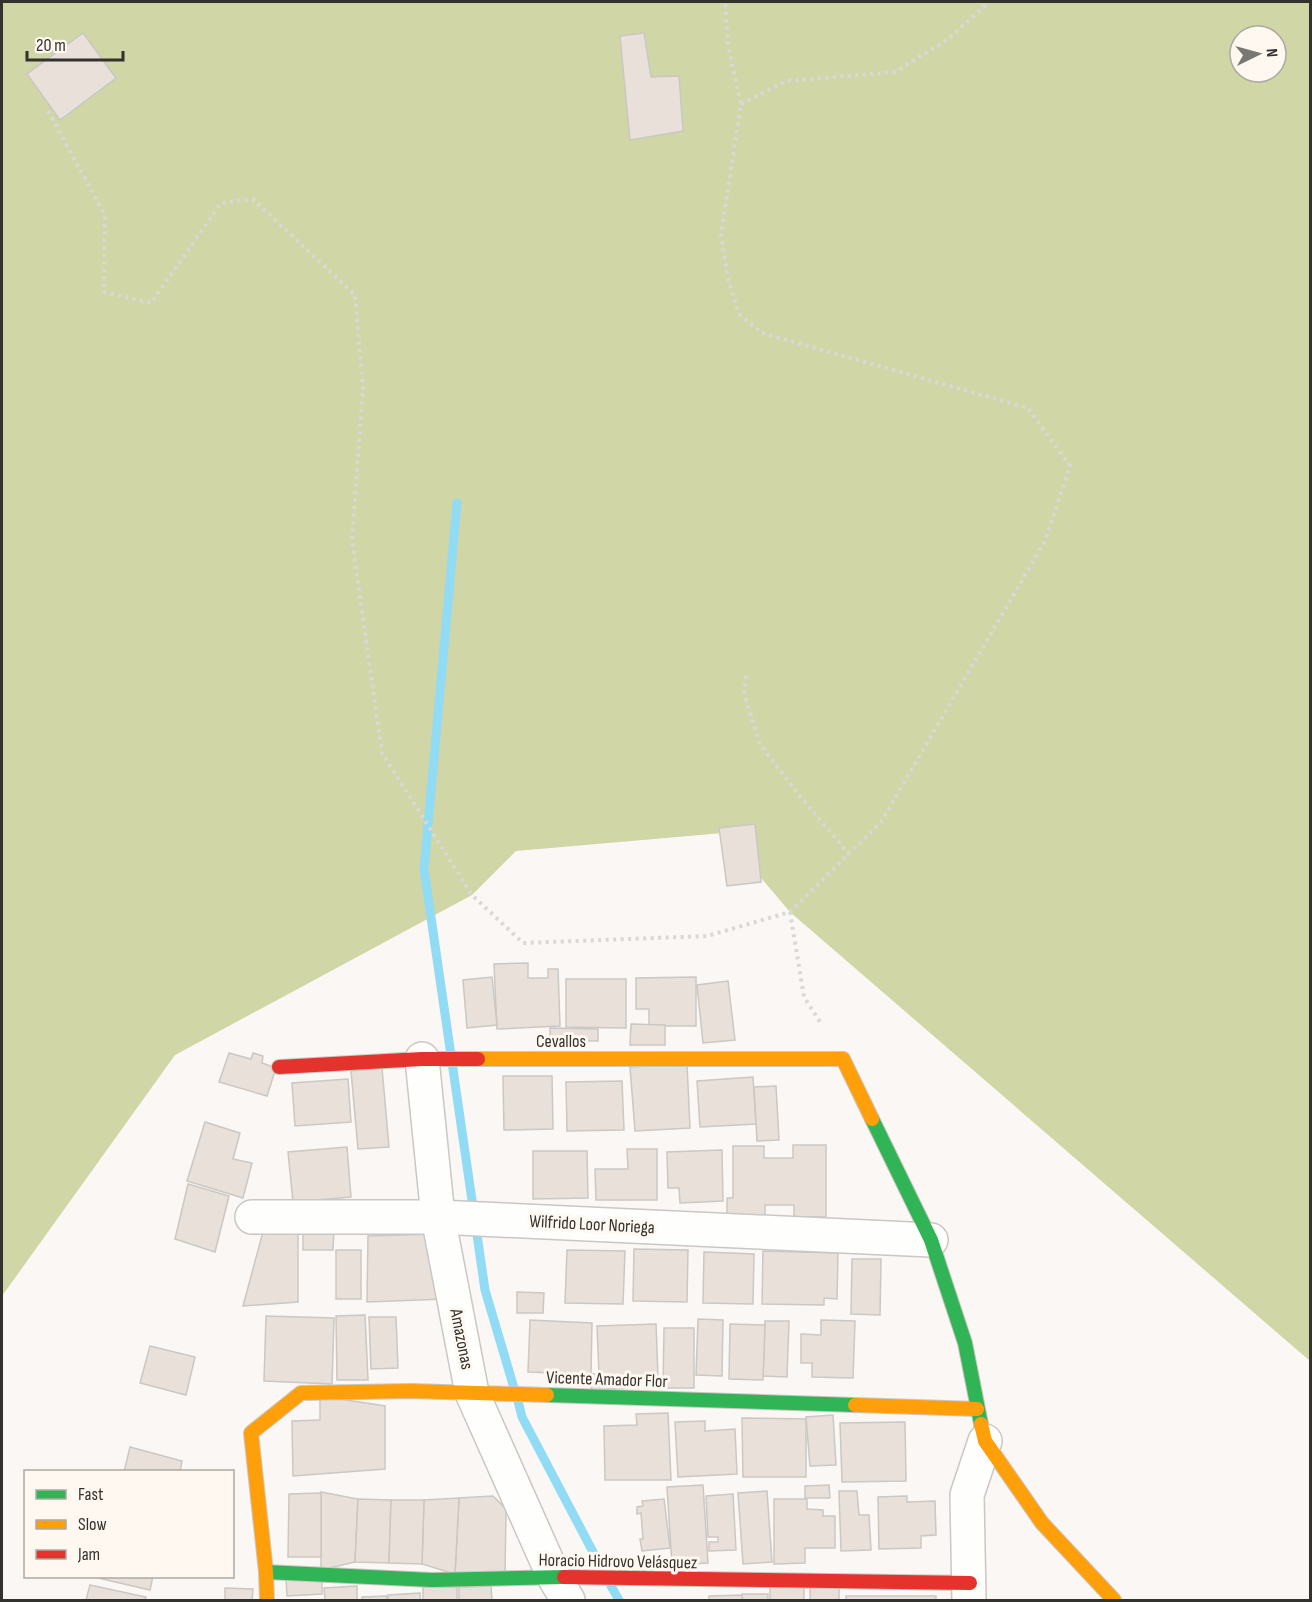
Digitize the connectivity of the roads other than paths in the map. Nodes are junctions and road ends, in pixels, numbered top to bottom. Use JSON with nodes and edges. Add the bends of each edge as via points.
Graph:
{"nodes":[{"id":1,"x":422,"y":1059,"type":"junction"},
{"id":2,"x":279,"y":1067,"type":"dead end"},
{"id":3,"x":252,"y":1217,"type":"dead end"},
{"id":4,"x":438,"y":1217,"type":"junction"},
{"id":5,"x":931,"y":1240,"type":"junction"},
{"id":6,"x":472,"y":1393,"type":"junction"},
{"id":7,"x":977,"y":1409,"type":"junction"},
{"id":8,"x":986,"y":1441,"type":"junction"},
{"id":9,"x":266,"y":1572,"type":"junction"},
{"id":10,"x":561,"y":1589,"type":"edge"},
{"id":11,"x":970,"y":1592,"type":"edge"},
{"id":12,"x":267,"y":1600,"type":"edge"},
{"id":13,"x":1114,"y":1600,"type":"edge"}],
"edges":[{"from":1,"to":2,"type":"street","name":"Cevallos"},
{"from":1,"to":4,"type":"street","name":"Amazonas"},
{"from":1,"to":5,"type":"street","name":"Cevallos","via":[[843,1059]]},
{"from":3,"to":4,"type":"street","name":"Wilfrido Loor Noriega"},
{"from":4,"to":5,"type":"street","name":"Wilfrido Loor Noriega"},
{"from":4,"to":6,"type":"street","name":"Amazonas"},
{"from":5,"to":7,"type":"street","via":[[965,1343]]},
{"from":6,"to":7,"type":"street","name":"Vicente Amador Flor"},
{"from":6,"to":9,"type":"street","name":"Vicente Amador Flor","via":[[301,1393],[251,1433]]},
{"from":6,"to":10,"type":"street","name":"Amazonas"},
{"from":7,"to":8,"type":"street"},
{"from":8,"to":11,"type":"street","via":[[967,1495]]},
{"from":8,"to":13,"type":"street","via":[[1042,1523]]},
{"from":9,"to":10,"type":"street","name":"Horacio Hidrovo Velásquez"},
{"from":9,"to":12,"type":"street"},
{"from":10,"to":11,"type":"street","name":"Horacio Hidrovo Velásquez"}]}
